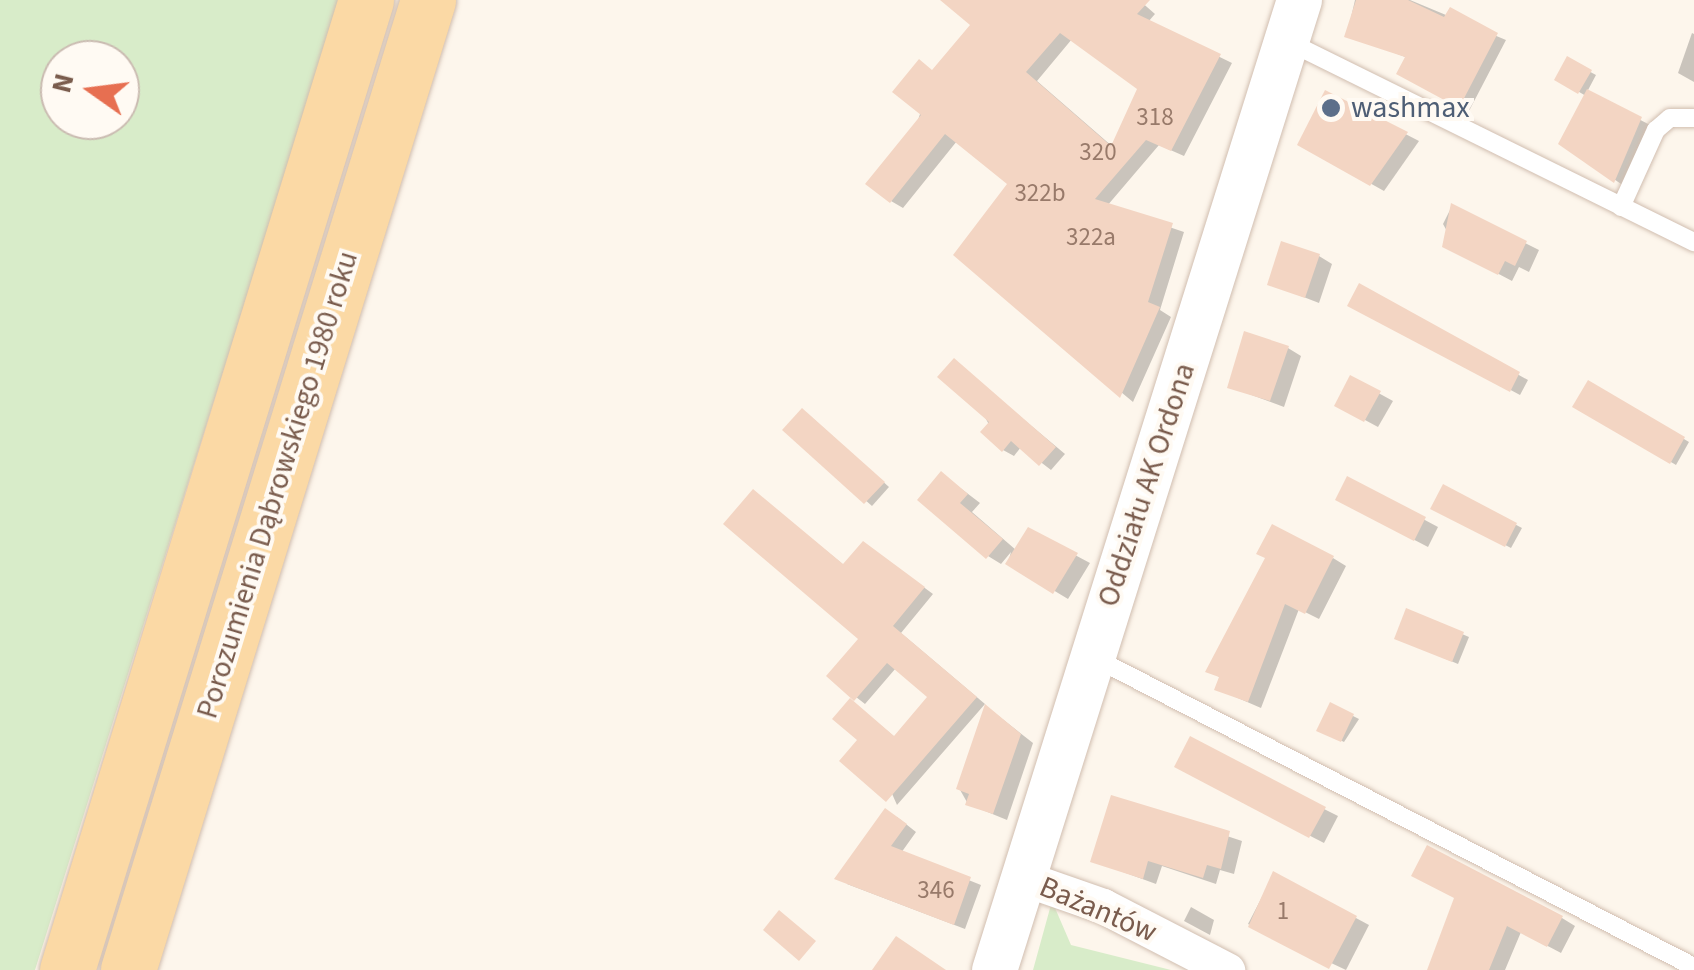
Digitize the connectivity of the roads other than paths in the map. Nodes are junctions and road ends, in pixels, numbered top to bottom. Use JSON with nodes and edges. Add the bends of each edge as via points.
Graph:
{"nodes":[{"id":1,"x":366,"y":0,"type":"edge"},
{"id":2,"x":428,"y":0,"type":"edge"},
{"id":3,"x":1293,"y":20,"type":"edge"},
{"id":4,"x":1694,"y":118,"type":"edge"},
{"id":5,"x":1621,"y":207,"type":"junction"},
{"id":6,"x":1694,"y":242,"type":"edge"},
{"id":7,"x":1092,"y":656,"type":"junction"},
{"id":8,"x":1023,"y":878,"type":"junction"},
{"id":9,"x":1694,"y":967,"type":"edge"},
{"id":10,"x":67,"y":970,"type":"edge"},
{"id":11,"x":128,"y":970,"type":"edge"},
{"id":12,"x":994,"y":970,"type":"edge"},
{"id":13,"x":1227,"y":970,"type":"edge"}],
"edges":[{"from":1,"to":10,"type":"main road","name":"Porozumienia Dąbrowskiego 1980 roku"},
{"from":2,"to":11,"type":"main road","name":"Porozumienia Dąbrowskiego 1980 roku"},
{"from":3,"to":5,"type":"lane"},
{"from":3,"to":7,"type":"street","name":"Oddziału AK Ordona"},
{"from":4,"to":5,"type":"lane","via":[[1670,118],[1656,130]]},
{"from":5,"to":6,"type":"lane"},
{"from":7,"to":8,"type":"street","name":"Oddziału AK Ordona"},
{"from":7,"to":9,"type":"lane"},
{"from":8,"to":12,"type":"street","name":"Oddziału AK Ordona"},
{"from":8,"to":13,"type":"street","name":"Bażantów","via":[[1103,906]]}]}
